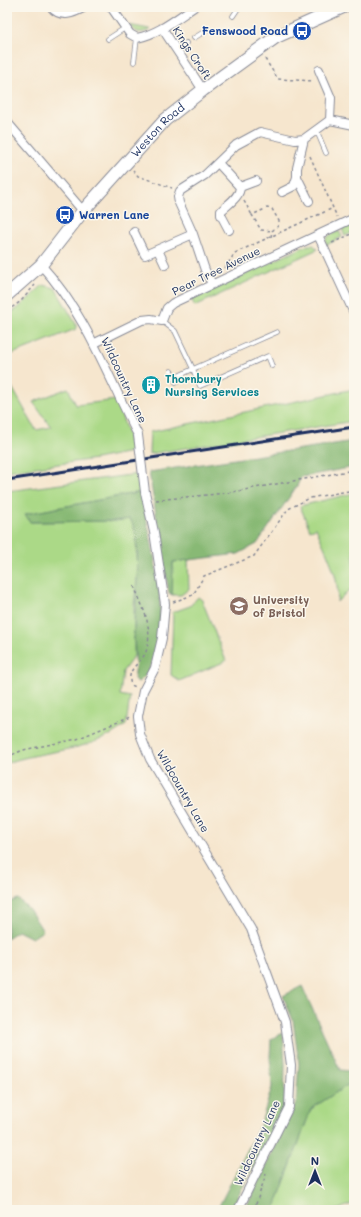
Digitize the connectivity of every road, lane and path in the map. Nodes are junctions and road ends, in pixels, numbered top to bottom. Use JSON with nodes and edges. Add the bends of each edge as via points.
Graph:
{"nodes":[{"id":1,"x":50,"y":7,"type":"edge"},
{"id":2,"x":85,"y":7,"type":"edge"},
{"id":3,"x":111,"y":7,"type":"edge"},
{"id":4,"x":194,"y":7,"type":"edge"},
{"id":5,"x":239,"y":7,"type":"edge"},
{"id":6,"x":344,"y":7,"type":"edge"},
{"id":7,"x":233,"y":16,"type":"dead end"},
{"id":8,"x":125,"y":28,"type":"junction"},
{"id":9,"x":162,"y":28,"type":"junction"},
{"id":10,"x":207,"y":30,"type":"dead end"},
{"id":11,"x":137,"y":38,"type":"junction"},
{"id":12,"x":194,"y":38,"type":"dead end"},
{"id":13,"x":108,"y":39,"type":"dead end"},
{"id":14,"x":186,"y":43,"type":"dead end"},
{"id":15,"x":176,"y":49,"type":"junction"},
{"id":16,"x":260,"y":49,"type":"junction"},
{"id":17,"x":134,"y":62,"type":"dead end"},
{"id":18,"x":319,"y":70,"type":"dead end"},
{"id":19,"x":324,"y":81,"type":"junction"},
{"id":20,"x":203,"y":90,"type":"junction"},
{"id":21,"x":330,"y":120,"type":"junction"},
{"id":22,"x":7,"y":122,"type":"edge"},
{"id":23,"x":354,"y":125,"type":"edge"},
{"id":24,"x":316,"y":129,"type":"junction"},
{"id":25,"x":304,"y":139,"type":"junction"},
{"id":26,"x":301,"y":148,"type":"junction"},
{"id":27,"x":326,"y":153,"type":"dead end"},
{"id":28,"x":127,"y":163,"type":"junction"},
{"id":29,"x":218,"y":163,"type":"junction"},
{"id":30,"x":297,"y":177,"type":"junction"},
{"id":31,"x":256,"y":181,"type":"dead end"},
{"id":32,"x":240,"y":189,"type":"junction"},
{"id":33,"x":180,"y":191,"type":"junction"},
{"id":34,"x":282,"y":192,"type":"dead end"},
{"id":35,"x":308,"y":201,"type":"dead end"},
{"id":36,"x":333,"y":208,"type":"junction"},
{"id":37,"x":83,"y":210,"type":"junction"},
{"id":38,"x":252,"y":215,"type":"junction"},
{"id":39,"x":354,"y":218,"type":"edge"},
{"id":40,"x":341,"y":224,"type":"junction"},
{"id":41,"x":229,"y":230,"type":"dead end"},
{"id":42,"x":272,"y":231,"type":"junction"},
{"id":43,"x":134,"y":232,"type":"dead end"},
{"id":44,"x":354,"y":233,"type":"edge"},
{"id":45,"x":193,"y":234,"type":"junction"},
{"id":46,"x":318,"y":235,"type":"junction"},
{"id":47,"x":271,"y":237,"type":"junction"},
{"id":48,"x":324,"y":247,"type":"junction"},
{"id":49,"x":158,"y":250,"type":"junction"},
{"id":50,"x":41,"y":265,"type":"junction"},
{"id":51,"x":165,"y":265,"type":"dead end"},
{"id":52,"x":39,"y":281,"type":"dead end"},
{"id":53,"x":210,"y":281,"type":"junction"},
{"id":54,"x":7,"y":295,"type":"edge"},
{"id":55,"x":7,"y":311,"type":"edge"},
{"id":56,"x":354,"y":313,"type":"edge"},
{"id":57,"x":162,"y":321,"type":"junction"},
{"id":58,"x":277,"y":332,"type":"dead end"},
{"id":59,"x":95,"y":344,"type":"junction"},
{"id":60,"x":207,"y":356,"type":"dead end"},
{"id":61,"x":210,"y":362,"type":"junction"},
{"id":62,"x":272,"y":366,"type":"dead end"},
{"id":63,"x":193,"y":369,"type":"junction"},
{"id":64,"x":171,"y":371,"type":"dead end"},
{"id":65,"x":354,"y":470,"type":"edge"},
{"id":66,"x":354,"y":490,"type":"edge"},
{"id":67,"x":146,"y":501,"type":"junction"},
{"id":68,"x":134,"y":586,"type":"dead end"},
{"id":69,"x":164,"y":604,"type":"junction"},
{"id":70,"x":143,"y":691,"type":"junction"},
{"id":71,"x":138,"y":716,"type":"junction"},
{"id":72,"x":7,"y":757,"type":"edge"},
{"id":73,"x":238,"y":1210,"type":"edge"}],
"edges":[{"from":1,"to":2,"type":"street","via":[[60,14],[69,14]]},
{"from":3,"to":8,"type":"street"},
{"from":4,"to":9,"type":"street","name":"Kings Croft"},
{"from":5,"to":7,"type":"lane"},
{"from":6,"to":16,"type":"street","name":"Weston Road","via":[[276,37]]},
{"from":8,"to":11,"type":"street"},
{"from":8,"to":13,"type":"lane"},
{"from":9,"to":11,"type":"street","name":"Kings Croft","via":[[148,36]]},
{"from":9,"to":15,"type":"street","name":"Kings Croft"},
{"from":10,"to":12,"type":"lane"},
{"from":11,"to":17,"type":"lane"},
{"from":14,"to":15,"type":"lane"},
{"from":15,"to":20,"type":"street","name":"Kings Croft"},
{"from":16,"to":19,"type":"path","via":[[278,79]]},
{"from":16,"to":20,"type":"street","name":"Weston Road"},
{"from":18,"to":19,"type":"street"},
{"from":19,"to":21,"type":"street","via":[[331,98]]},
{"from":20,"to":28,"type":"street","name":"Weston Road","via":[[165,120]]},
{"from":21,"to":23,"type":"street"},
{"from":21,"to":24,"type":"street"},
{"from":22,"to":37,"type":"street"},
{"from":24,"to":25,"type":"street"},
{"from":24,"to":27,"type":"lane"},
{"from":25,"to":26,"type":"street"},
{"from":25,"to":29,"type":"street","via":[[295,140],[260,132],[236,145]]},
{"from":26,"to":30,"type":"street"},
{"from":26,"to":36,"type":"path","via":[[309,155]]},
{"from":28,"to":33,"type":"path","via":[[138,176]]},
{"from":28,"to":37,"type":"street","name":"Weston Road"},
{"from":29,"to":32,"type":"street"},
{"from":29,"to":33,"type":"street"},
{"from":30,"to":34,"type":"street","via":[[294,186]]},
{"from":30,"to":35,"type":"street"},
{"from":31,"to":32,"type":"street"},
{"from":32,"to":38,"type":"path"},
{"from":32,"to":41,"type":"street","via":[[236,198],[221,210]]},
{"from":33,"to":45,"type":"street","via":[[179,203]]},
{"from":36,"to":40,"type":"path"},
{"from":36,"to":47,"type":"path"},
{"from":37,"to":50,"type":"street","name":"Weston Road"},
{"from":38,"to":42,"type":"path","via":[[261,230]]},
{"from":38,"to":42,"type":"path","via":[[267,208],[272,209],[279,221],[278,226]]},
{"from":39,"to":40,"type":"street","name":"Pear Tree Avenue"},
{"from":40,"to":46,"type":"street","name":"Pear Tree Avenue"},
{"from":42,"to":47,"type":"path"},
{"from":43,"to":49,"type":"street","via":[[145,255]]},
{"from":44,"to":48,"type":"path"},
{"from":45,"to":49,"type":"street"},
{"from":45,"to":53,"type":"street"},
{"from":46,"to":48,"type":"street"},
{"from":46,"to":53,"type":"street","name":"Pear Tree Avenue"},
{"from":47,"to":53,"type":"path","via":[[235,253],[227,267]]},
{"from":48,"to":56,"type":"street"},
{"from":49,"to":51,"type":"street"},
{"from":50,"to":54,"type":"street","name":"Weston Road"},
{"from":50,"to":59,"type":"street","name":"Wildcountry Lane","via":[[57,282]]},
{"from":52,"to":55,"type":"path","via":[[21,301]]},
{"from":53,"to":57,"type":"street","name":"Pear Tree Avenue","via":[[167,308]]},
{"from":57,"to":59,"type":"street","via":[[142,320]]},
{"from":57,"to":63,"type":"lane","via":[[175,331]]},
{"from":58,"to":61,"type":"lane"},
{"from":59,"to":67,"type":"street","name":"Wildcountry Lane","bridge":true,"via":[[138,435]]},
{"from":60,"to":61,"type":"lane"},
{"from":61,"to":63,"type":"lane"},
{"from":62,"to":63,"type":"lane","via":[[268,356],[200,386]]},
{"from":63,"to":64,"type":"lane","via":[[175,380]]},
{"from":65,"to":67,"type":"path","via":[[227,493]]},
{"from":66,"to":69,"type":"path","via":[[310,498],[296,504],[281,516],[254,556],[204,576],[193,595]]},
{"from":67,"to":69,"type":"street","name":"Wildcountry Lane","via":[[154,532]]},
{"from":68,"to":70,"type":"path","via":[[149,624],[147,649],[141,661],[131,670],[129,679],[131,685]]},
{"from":69,"to":70,"type":"street","name":"Wildcountry Lane","via":[[162,638],[154,668]]},
{"from":70,"to":71,"type":"street","name":"Wildcountry Lane"},
{"from":71,"to":72,"type":"path","via":[[127,717],[77,739],[23,750]]},
{"from":71,"to":73,"type":"street","name":"Wildcountry Lane","via":[[140,734],[150,759],[251,929],[285,1022],[291,1065],[289,1107]]}]}
